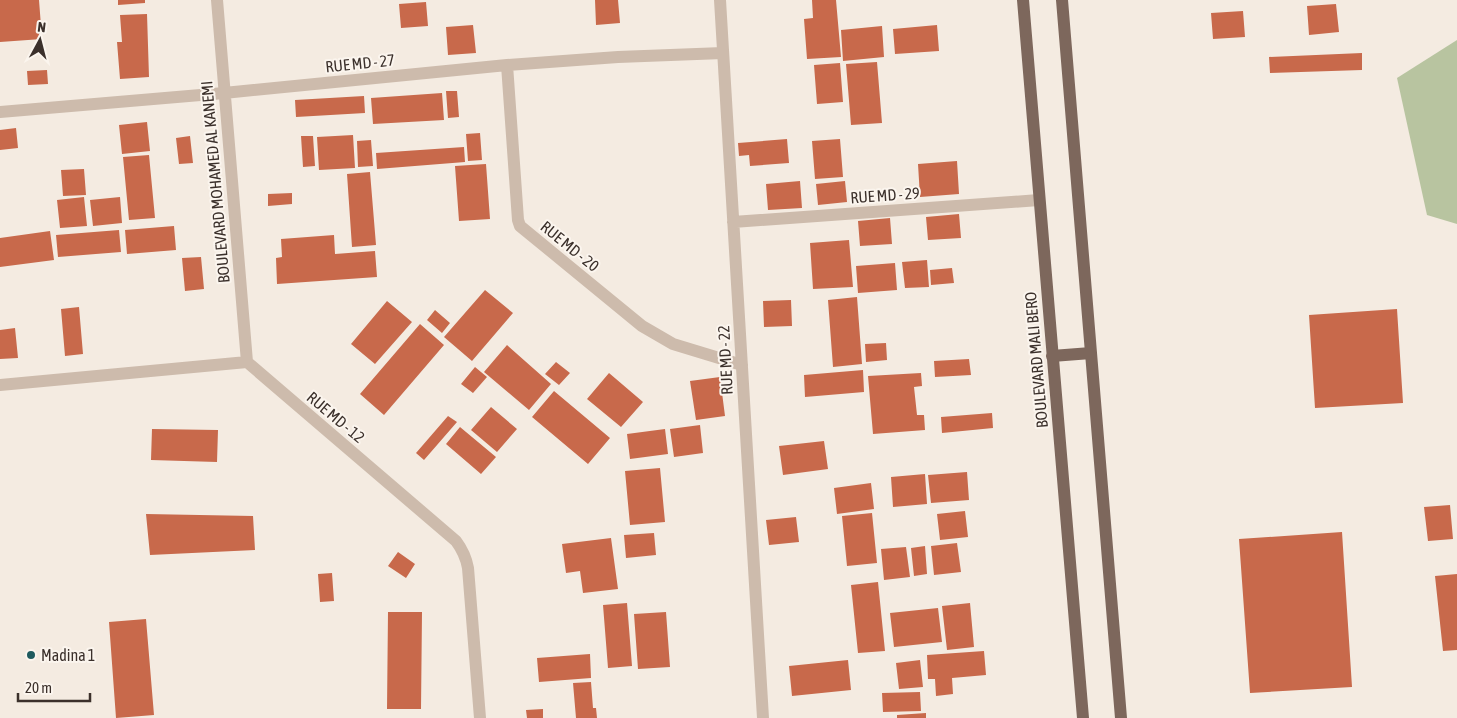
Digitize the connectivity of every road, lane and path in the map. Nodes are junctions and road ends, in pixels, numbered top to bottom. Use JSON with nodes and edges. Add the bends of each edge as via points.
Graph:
{"nodes":[{"id":1,"x":217,"y":0,"type":"edge"},
{"id":2,"x":720,"y":0,"type":"edge"},
{"id":3,"x":1023,"y":0,"type":"edge"},
{"id":4,"x":1062,"y":0,"type":"edge"},
{"id":5,"x":723,"y":53,"type":"junction"},
{"id":6,"x":507,"y":65,"type":"junction"},
{"id":7,"x":224,"y":93,"type":"junction"},
{"id":8,"x":0,"y":112,"type":"edge"},
{"id":9,"x":1039,"y":200,"type":"junction"},
{"id":10,"x":733,"y":222,"type":"junction"},
{"id":11,"x":1091,"y":353,"type":"junction"},
{"id":12,"x":1052,"y":356,"type":"junction"},
{"id":13,"x":246,"y":362,"type":"junction"},
{"id":14,"x":742,"y":365,"type":"junction"},
{"id":15,"x":0,"y":385,"type":"edge"},
{"id":16,"x":480,"y":718,"type":"edge"},
{"id":17,"x":762,"y":718,"type":"edge"},
{"id":18,"x":1082,"y":718,"type":"edge"},
{"id":19,"x":1121,"y":718,"type":"edge"}],
"edges":[{"from":1,"to":7,"type":"street","name":"BOULEVARD MOHAMED AL KANEMI"},
{"from":2,"to":5,"type":"street","name":"RUE MD - 22"},
{"from":3,"to":9,"type":"main road","name":"BOULEVARD MALI BERO"},
{"from":4,"to":11,"type":"main road"},
{"from":5,"to":6,"type":"street","name":"RUE MD - 27"},
{"from":5,"to":10,"type":"street","name":"RUE MD - 22"},
{"from":6,"to":7,"type":"street","name":"RUE MD - 27"},
{"from":6,"to":14,"type":"street","name":"RUE MD - 20","via":[[520,226],[654,334],[673,344]]},
{"from":7,"to":8,"type":"street","name":"RUE MD - 27"},
{"from":7,"to":13,"type":"street","name":"BOULEVARD MOHAMED AL KANEMI"},
{"from":9,"to":10,"type":"street","name":"RUE MD - 29"},
{"from":9,"to":12,"type":"main road","name":"BOULEVARD MALI BERO"},
{"from":10,"to":14,"type":"street","name":"RUE MD - 22"},
{"from":11,"to":12,"type":"main road"},
{"from":11,"to":19,"type":"main road"},
{"from":12,"to":18,"type":"main road","name":"BOULEVARD MALI BERO"},
{"from":13,"to":15,"type":"street"},
{"from":13,"to":16,"type":"street","name":"RUE MD - 12","via":[[461,547],[468,568]]},
{"from":14,"to":17,"type":"street","name":"RUE MD - 22"}]}
